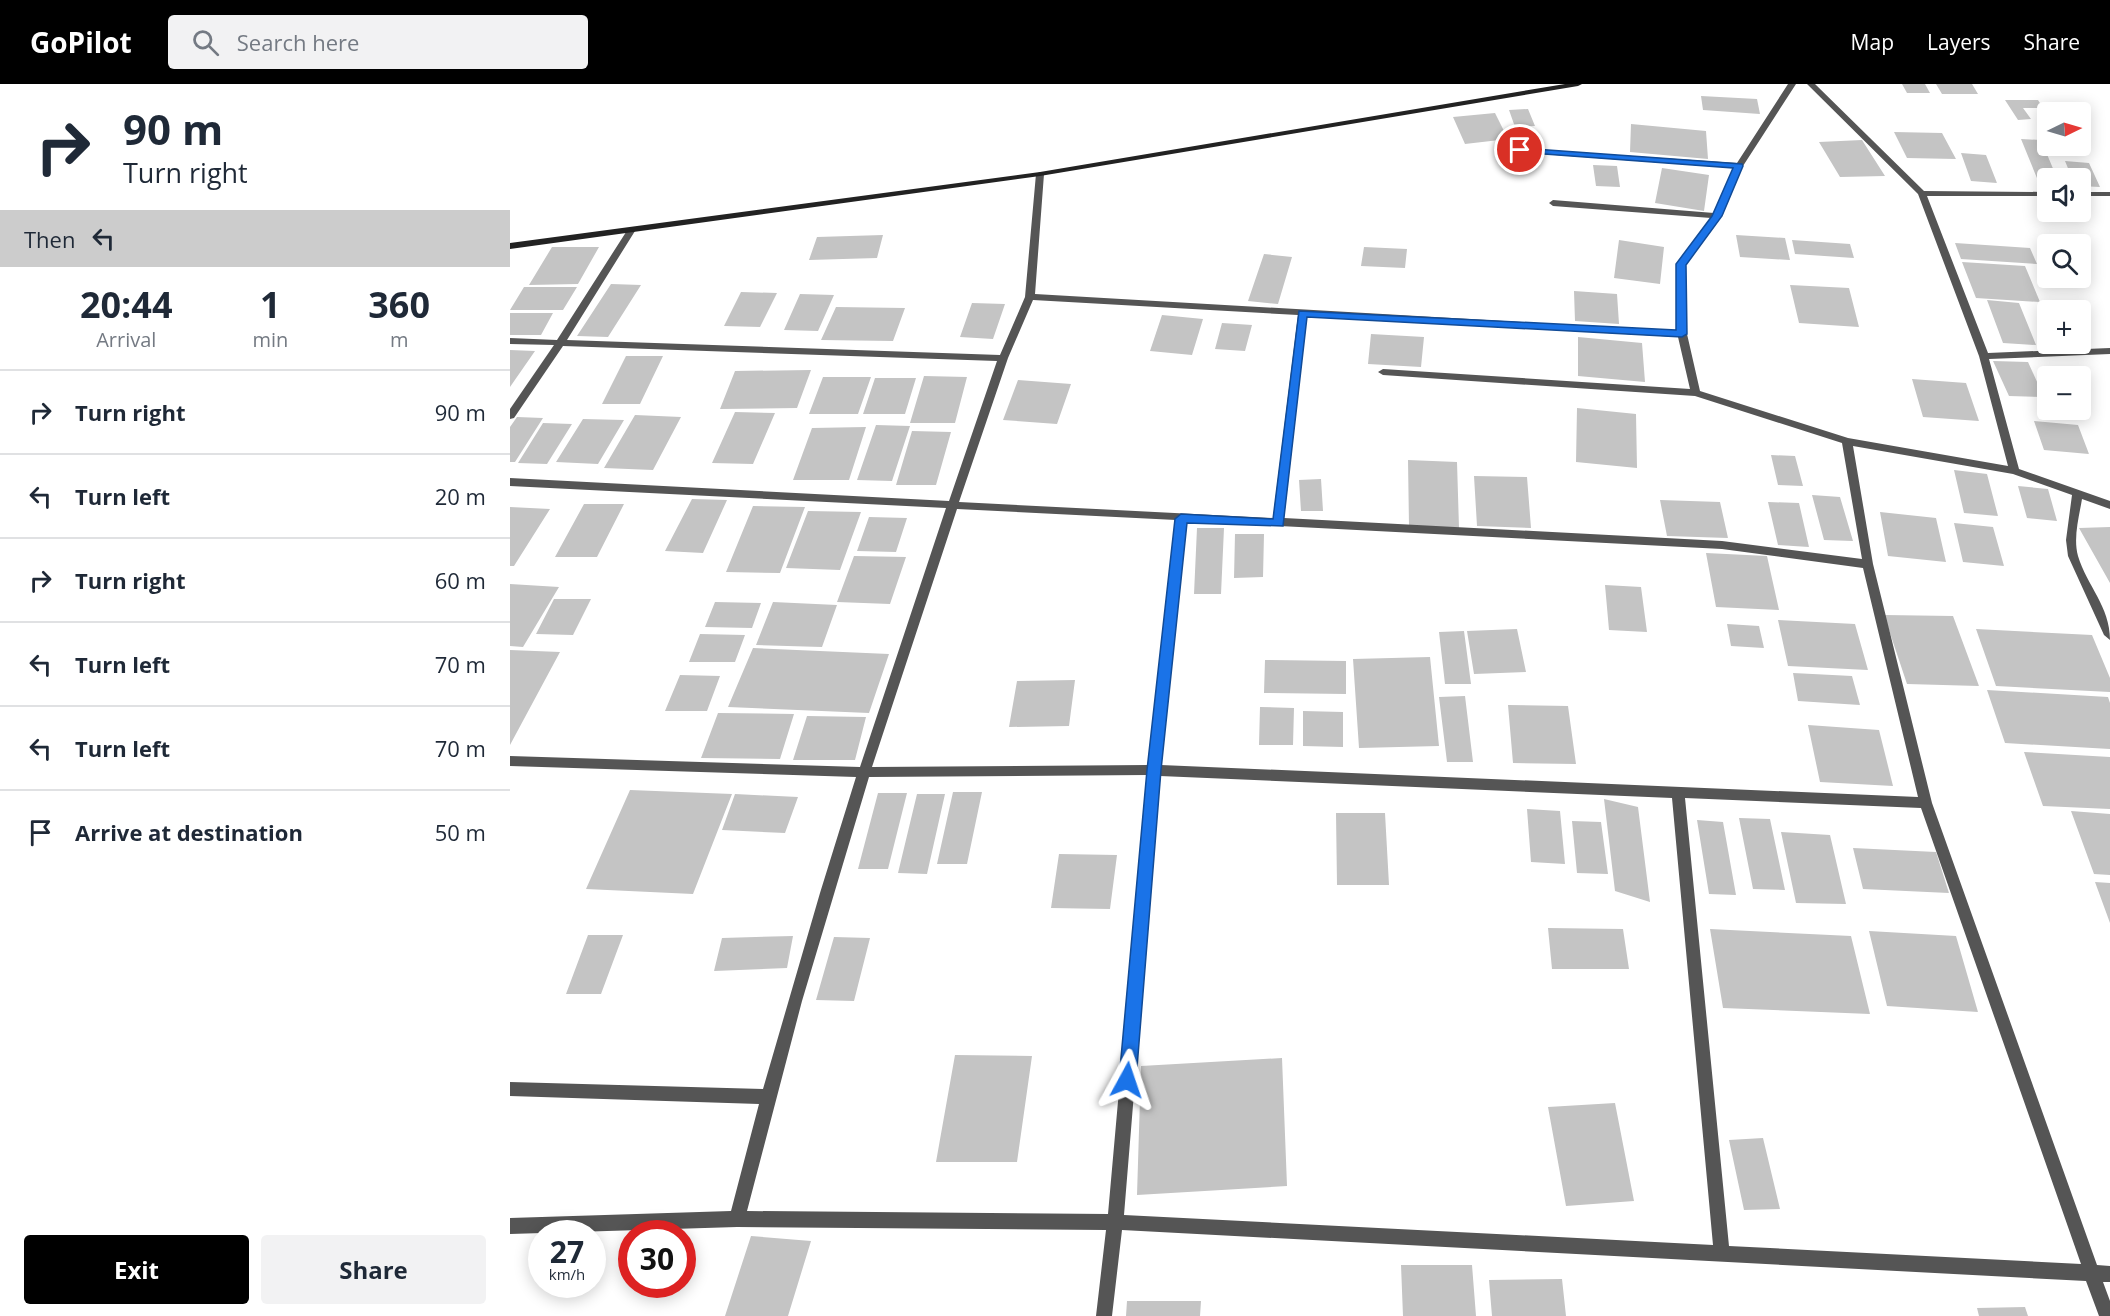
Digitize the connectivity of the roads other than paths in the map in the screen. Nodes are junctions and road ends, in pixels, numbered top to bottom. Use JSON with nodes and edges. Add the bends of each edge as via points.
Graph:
{"nodes":[{"id":1,"x":1578,"y":84,"type":"edge"},
{"id":2,"x":1792,"y":84,"type":"edge"},
{"id":3,"x":1811,"y":84,"type":"edge"},
{"id":4,"x":1498,"y":149,"type":"dead end"},
{"id":5,"x":1739,"y":166,"type":"junction"},
{"id":6,"x":1040,"y":174,"type":"junction"},
{"id":7,"x":1922,"y":194,"type":"junction"},
{"id":8,"x":2037,"y":194,"type":"edge"},
{"id":9,"x":2091,"y":194,"type":"edge"},
{"id":10,"x":2110,"y":195,"type":"edge"},
{"id":11,"x":1552,"y":203,"type":"dead end"},
{"id":12,"x":1717,"y":216,"type":"junction"},
{"id":13,"x":631,"y":231,"type":"junction"},
{"id":14,"x":510,"y":246,"type":"edge"},
{"id":15,"x":1030,"y":297,"type":"junction"},
{"id":16,"x":1303,"y":313,"type":"junction"},
{"id":17,"x":1682,"y":334,"type":"junction"},
{"id":18,"x":510,"y":341,"type":"edge"},
{"id":19,"x":560,"y":343,"type":"junction"},
{"id":20,"x":2110,"y":351,"type":"edge"},
{"id":21,"x":1984,"y":356,"type":"junction"},
{"id":22,"x":1003,"y":358,"type":"junction"},
{"id":23,"x":1383,"y":372,"type":"dead end"},
{"id":24,"x":1696,"y":393,"type":"junction"},
{"id":25,"x":510,"y":416,"type":"edge"},
{"id":26,"x":1847,"y":441,"type":"junction"},
{"id":27,"x":2013,"y":471,"type":"junction"},
{"id":28,"x":510,"y":482,"type":"edge"},
{"id":29,"x":2077,"y":495,"type":"junction"},
{"id":30,"x":953,"y":505,"type":"junction"},
{"id":31,"x":2110,"y":505,"type":"edge"},
{"id":32,"x":1181,"y":519,"type":"junction"},
{"id":33,"x":1278,"y":523,"type":"junction"},
{"id":34,"x":1868,"y":564,"type":"junction"},
{"id":35,"x":2110,"y":635,"type":"edge"},
{"id":36,"x":510,"y":761,"type":"edge"},
{"id":37,"x":1154,"y":770,"type":"junction"},
{"id":38,"x":863,"y":772,"type":"junction"},
{"id":39,"x":1678,"y":791,"type":"junction"},
{"id":40,"x":1926,"y":802,"type":"junction"},
{"id":41,"x":510,"y":1089,"type":"edge"},
{"id":42,"x":766,"y":1097,"type":"junction"},
{"id":43,"x":737,"y":1219,"type":"junction"},
{"id":44,"x":1115,"y":1222,"type":"junction"},
{"id":45,"x":510,"y":1226,"type":"edge"},
{"id":46,"x":1722,"y":1254,"type":"junction"},
{"id":47,"x":2092,"y":1274,"type":"junction"},
{"id":48,"x":2110,"y":1274,"type":"edge"},
{"id":49,"x":1104,"y":1316,"type":"edge"},
{"id":50,"x":2107,"y":1316,"type":"edge"}],
"edges":[{"from":1,"to":6,"type":"main road"},
{"from":2,"to":5,"type":"street"},
{"from":3,"to":7,"type":"street"},
{"from":4,"to":5,"type":"street"},
{"from":5,"to":12,"type":"street"},
{"from":6,"to":13,"type":"main road"},
{"from":6,"to":15,"type":"street"},
{"from":7,"to":8,"type":"street"},
{"from":7,"to":21,"type":"street"},
{"from":9,"to":10,"type":"street"},
{"from":11,"to":12,"type":"street"},
{"from":12,"to":17,"type":"street","via":[[1681,264]]},
{"from":13,"to":14,"type":"main road"},
{"from":13,"to":19,"type":"street"},
{"from":15,"to":16,"type":"street"},
{"from":15,"to":22,"type":"street"},
{"from":16,"to":17,"type":"street"},
{"from":16,"to":33,"type":"street"},
{"from":17,"to":24,"type":"street"},
{"from":18,"to":19,"type":"street"},
{"from":19,"to":22,"type":"street"},
{"from":19,"to":25,"type":"street"},
{"from":20,"to":21,"type":"street"},
{"from":21,"to":27,"type":"street"},
{"from":22,"to":30,"type":"street"},
{"from":23,"to":24,"type":"street"},
{"from":24,"to":26,"type":"street"},
{"from":26,"to":27,"type":"street"},
{"from":26,"to":34,"type":"street"},
{"from":27,"to":29,"type":"street"},
{"from":28,"to":30,"type":"street"},
{"from":29,"to":31,"type":"street"},
{"from":29,"to":35,"type":"street","via":[[2071,540],[2073,556]]},
{"from":30,"to":32,"type":"street"},
{"from":30,"to":38,"type":"street"},
{"from":32,"to":33,"type":"street"},
{"from":32,"to":37,"type":"street"},
{"from":33,"to":34,"type":"street","via":[[1722,545]]},
{"from":34,"to":40,"type":"street"},
{"from":36,"to":38,"type":"street"},
{"from":37,"to":38,"type":"street"},
{"from":37,"to":39,"type":"street"},
{"from":37,"to":44,"type":"street"},
{"from":38,"to":42,"type":"street"},
{"from":39,"to":40,"type":"street"},
{"from":39,"to":46,"type":"street"},
{"from":40,"to":47,"type":"street"},
{"from":41,"to":42,"type":"street"},
{"from":42,"to":43,"type":"street"},
{"from":43,"to":44,"type":"street"},
{"from":43,"to":45,"type":"street"},
{"from":44,"to":46,"type":"street"},
{"from":44,"to":49,"type":"street"},
{"from":46,"to":47,"type":"street"},
{"from":47,"to":48,"type":"street"},
{"from":47,"to":50,"type":"street"}]}
